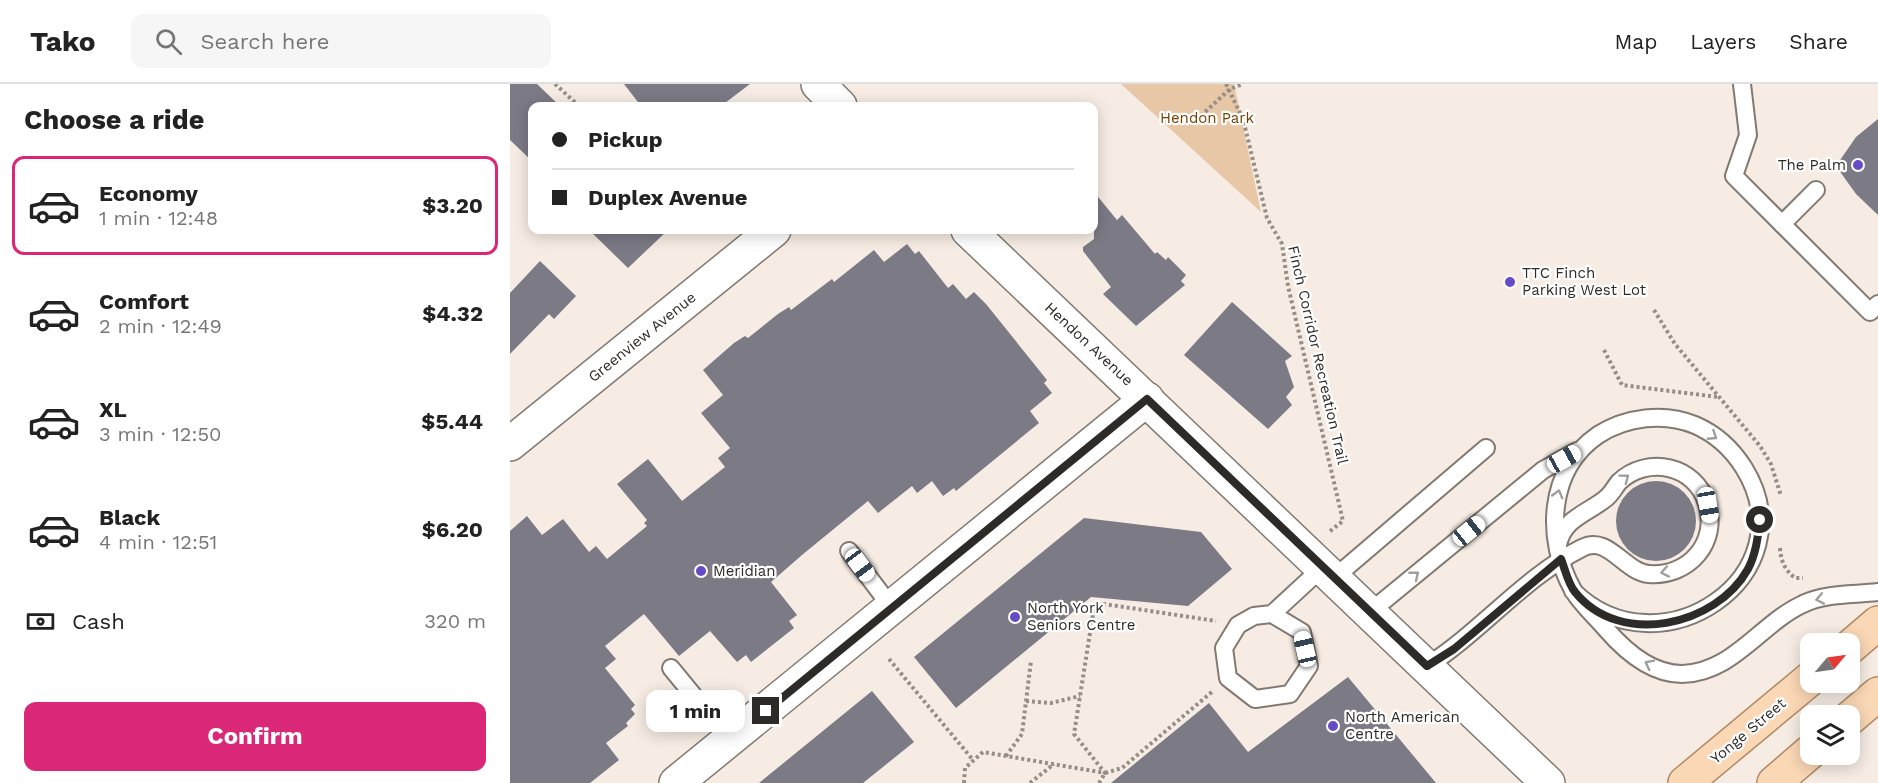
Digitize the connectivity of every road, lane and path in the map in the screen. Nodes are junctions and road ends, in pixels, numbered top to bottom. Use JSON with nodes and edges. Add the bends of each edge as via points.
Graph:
{"nodes":[{"id":1,"x":555,"y":84,"type":"edge"},
{"id":2,"x":818,"y":84,"type":"edge"},
{"id":3,"x":1226,"y":84,"type":"edge"},
{"id":4,"x":1243,"y":84,"type":"edge"},
{"id":5,"x":1742,"y":84,"type":"edge"},
{"id":6,"x":1230,"y":89,"type":"junction"},
{"id":7,"x":575,"y":102,"type":"edge"},
{"id":8,"x":836,"y":102,"type":"edge"},
{"id":9,"x":1192,"y":124,"type":"dead end"},
{"id":10,"x":1816,"y":190,"type":"dead end"},
{"id":11,"x":1782,"y":224,"type":"junction"},
{"id":12,"x":769,"y":234,"type":"edge"},
{"id":13,"x":972,"y":234,"type":"edge"},
{"id":14,"x":1878,"y":304,"type":"edge"},
{"id":15,"x":1604,"y":350,"type":"dead end"},
{"id":16,"x":1719,"y":398,"type":"dead end"},
{"id":17,"x":1147,"y":399,"type":"junction"},
{"id":18,"x":510,"y":444,"type":"edge"},
{"id":19,"x":1584,"y":447,"type":"junction"},
{"id":20,"x":1485,"y":448,"type":"dead end"},
{"id":21,"x":849,"y":551,"type":"dead end"},
{"id":22,"x":1560,"y":553,"type":"junction"},
{"id":23,"x":1321,"y":565,"type":"junction"},
{"id":24,"x":1574,"y":591,"type":"junction"},
{"id":25,"x":1878,"y":592,"type":"edge"},
{"id":26,"x":892,"y":608,"type":"junction"},
{"id":27,"x":1370,"y":612,"type":"junction"},
{"id":28,"x":1272,"y":614,"type":"junction"},
{"id":29,"x":1878,"y":623,"type":"edge"},
{"id":30,"x":1238,"y":625,"type":"junction"},
{"id":31,"x":1860,"y":638,"type":"edge"},
{"id":32,"x":889,"y":659,"type":"dead end"},
{"id":33,"x":1031,"y":661,"type":"dead end"},
{"id":34,"x":1427,"y":666,"type":"junction"},
{"id":35,"x":671,"y":668,"type":"dead end"},
{"id":36,"x":1228,"y":678,"type":"junction"},
{"id":37,"x":1800,"y":687,"type":"edge"},
{"id":38,"x":1878,"y":694,"type":"edge"},
{"id":39,"x":1080,"y":696,"type":"junction"},
{"id":40,"x":1026,"y":701,"type":"junction"},
{"id":41,"x":1860,"y":709,"type":"edge"},
{"id":42,"x":730,"y":740,"type":"junction"},
{"id":43,"x":1006,"y":756,"type":"junction"},
{"id":44,"x":974,"y":760,"type":"junction"},
{"id":45,"x":1800,"y":761,"type":"edge"},
{"id":46,"x":1054,"y":764,"type":"junction"},
{"id":47,"x":1105,"y":773,"type":"junction"},
{"id":48,"x":676,"y":783,"type":"edge"},
{"id":49,"x":964,"y":783,"type":"edge"},
{"id":50,"x":1030,"y":783,"type":"edge"},
{"id":51,"x":1099,"y":783,"type":"edge"},
{"id":52,"x":1548,"y":783,"type":"edge"},
{"id":53,"x":1685,"y":783,"type":"edge"},
{"id":54,"x":1774,"y":783,"type":"edge"}],
"edges":[{"from":1,"to":7,"type":"path"},
{"from":2,"to":8,"type":"street"},
{"from":3,"to":6,"type":"path","name":"Finch Corridor Recreation Trail"},
{"from":4,"to":6,"type":"path"},
{"from":5,"to":11,"type":"lane","via":[[1748,135],[1734,176]]},
{"from":6,"to":9,"type":"path"},
{"from":6,"to":23,"type":"path","name":"Finch Corridor Recreation Trail","via":[[1243,119],[1267,218],[1282,244],[1288,286],[1343,521]]},
{"from":10,"to":11,"type":"lane"},
{"from":11,"to":14,"type":"lane","via":[[1870,312]]},
{"from":12,"to":18,"type":"street","name":"Greenview Avenue"},
{"from":13,"to":17,"type":"street","name":"Hendon Avenue"},
{"from":15,"to":16,"type":"path","via":[[1622,385]]},
{"from":17,"to":23,"type":"street","name":"Hendon Avenue"},
{"from":17,"to":26,"type":"street"},
{"from":22,"to":19,"type":"lane","one_way":true,"via":[[1554,519],[1559,489]]},
{"from":19,"to":24,"type":"lane","one_way":true,"via":[[1627,421],[1667,418],[1696,426],[1722,441],[1742,464],[1756,490],[1760,520],[1752,559],[1742,577],[1722,599],[1686,619],[1658,624],[1618,620],[1599,612]]},
{"from":27,"to":19,"type":"lane","one_way":true,"via":[[1543,470]]},
{"from":20,"to":23,"type":"lane"},
{"from":21,"to":26,"type":"lane"},
{"from":22,"to":22,"type":"lane","one_way":true,"via":[[1560,536],[1569,522],[1607,498],[1626,477],[1640,470],[1657,466],[1684,474],[1700,488],[1708,505],[1710,520],[1705,545],[1690,562],[1669,572],[1639,572],[1596,544]]},
{"from":22,"to":24,"type":"lane"},
{"from":22,"to":34,"type":"lane","via":[[1454,649]]},
{"from":23,"to":27,"type":"street","name":"Hendon Avenue"},
{"from":23,"to":28,"type":"lane"},
{"from":25,"to":24,"type":"lane","one_way":true,"via":[[1811,600],[1777,620],[1728,660],[1681,674],[1658,669],[1627,651]]},
{"from":26,"to":42,"type":"street"},
{"from":27,"to":34,"type":"street","name":"Hendon Avenue"},
{"from":28,"to":30,"type":"lane","via":[[1254,616]]},
{"from":28,"to":36,"type":"lane","via":[[1302,632],[1309,666],[1290,694],[1256,699]]},
{"from":29,"to":31,"type":"main road"},
{"from":30,"to":36,"type":"lane","via":[[1224,648]]},
{"from":30,"to":39,"type":"path","via":[[1104,604],[1093,614]]},
{"from":32,"to":44,"type":"path"},
{"from":33,"to":40,"type":"path"},
{"from":34,"to":52,"type":"street","name":"Hendon Avenue"},
{"from":35,"to":42,"type":"lane"},
{"from":36,"to":47,"type":"path","via":[[1122,768]]},
{"from":37,"to":53,"type":"main road","name":"Yonge Street"},
{"from":38,"to":41,"type":"main road"},
{"from":39,"to":40,"type":"path","via":[[1052,703]]},
{"from":39,"to":47,"type":"path","via":[[1074,735]]},
{"from":40,"to":43,"type":"path","via":[[1022,734]]},
{"from":42,"to":48,"type":"street"},
{"from":43,"to":44,"type":"path","via":[[983,752]]},
{"from":43,"to":46,"type":"path"},
{"from":44,"to":49,"type":"path","via":[[965,768]]},
{"from":45,"to":54,"type":"main road"},
{"from":46,"to":47,"type":"path"},
{"from":46,"to":50,"type":"path"},
{"from":47,"to":51,"type":"path"}]}
